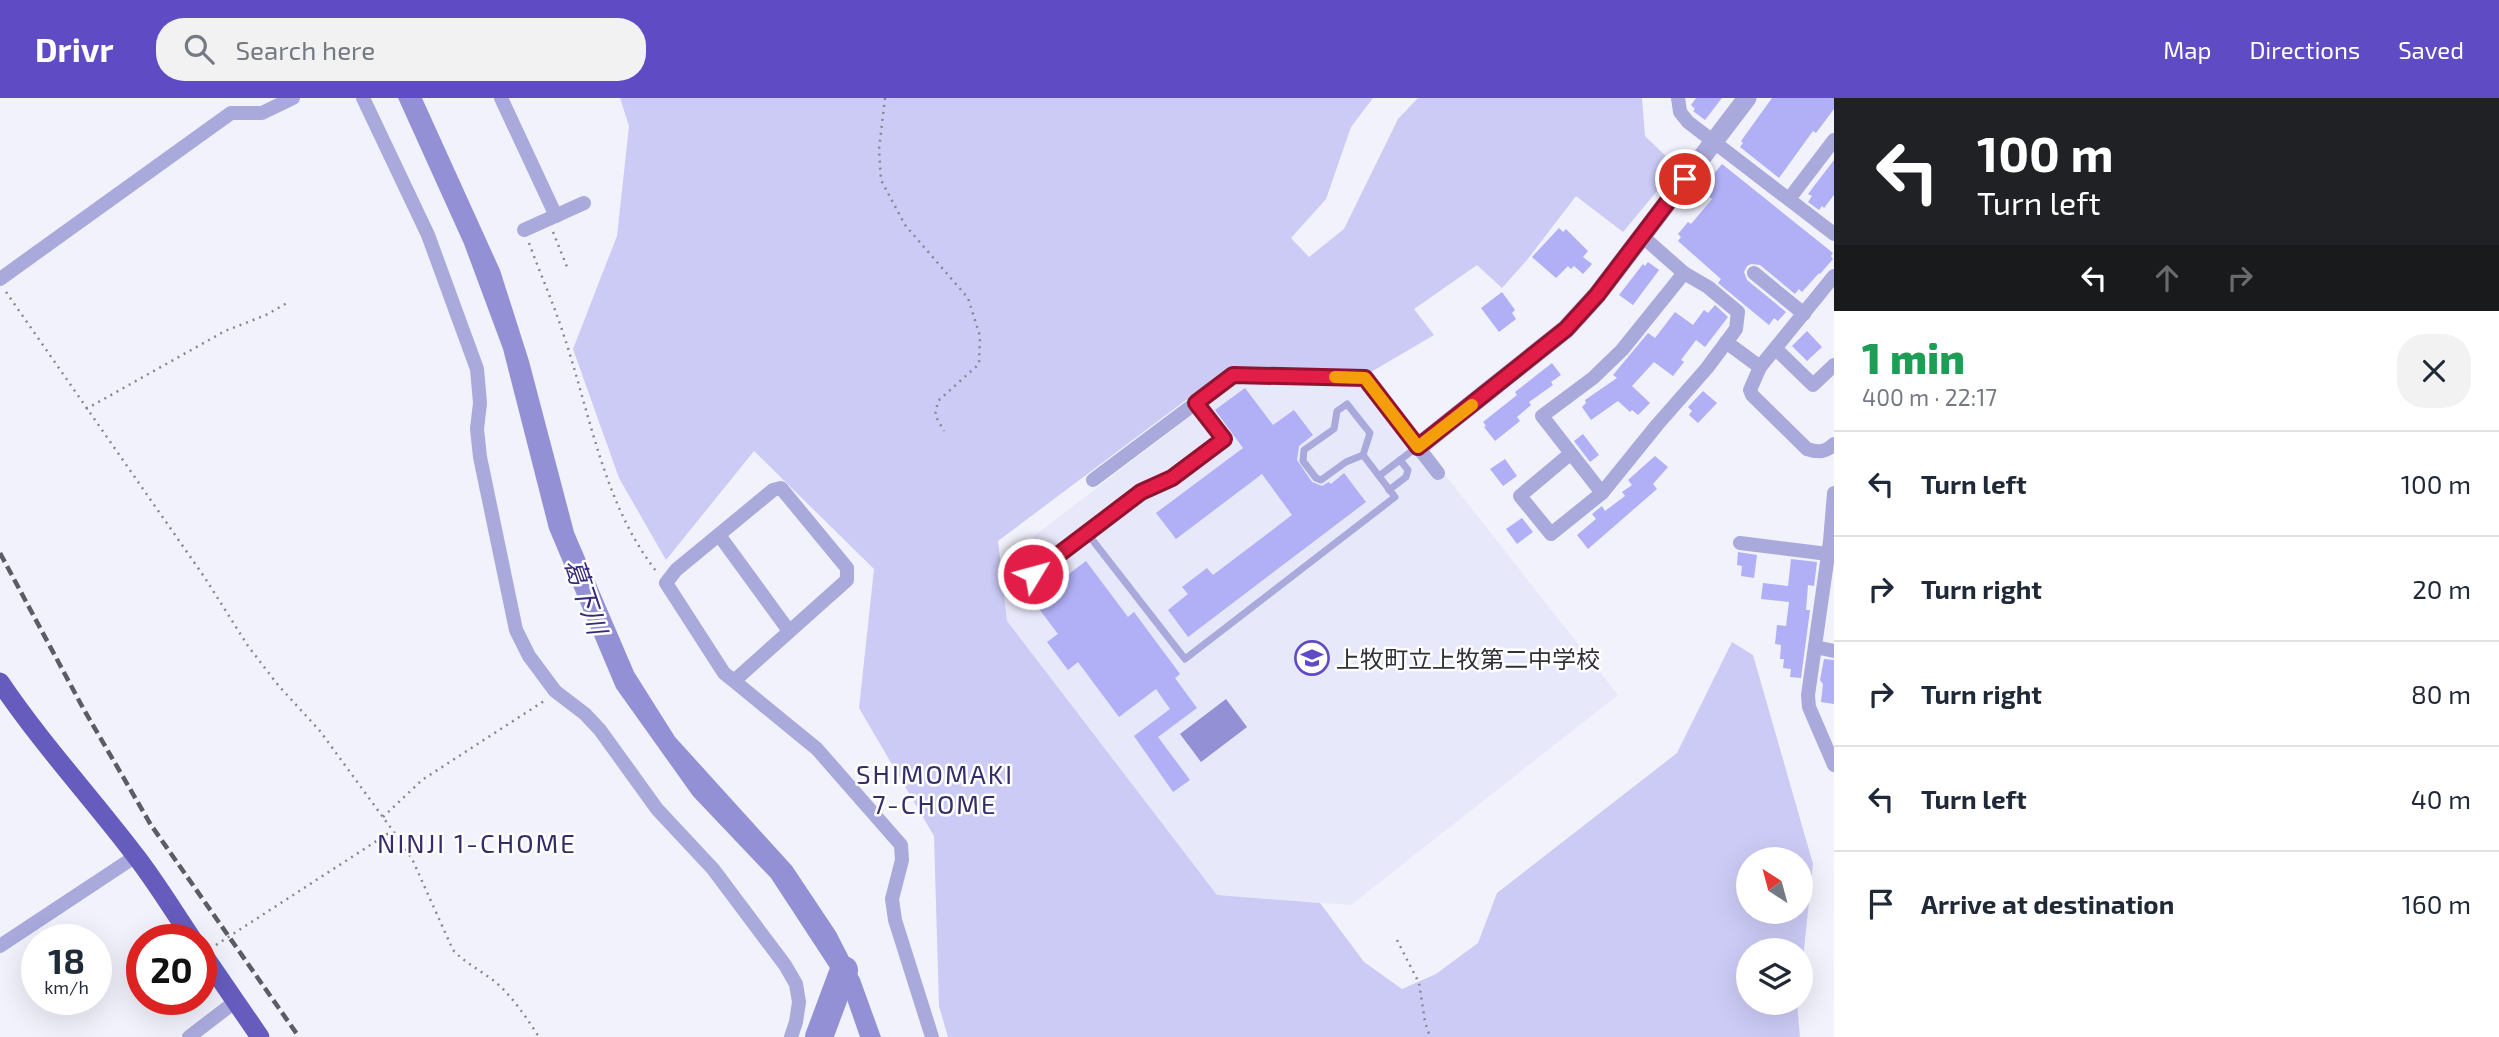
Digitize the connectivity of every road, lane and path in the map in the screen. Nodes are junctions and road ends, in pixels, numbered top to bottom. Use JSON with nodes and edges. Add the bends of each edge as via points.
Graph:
{"nodes":[{"id":1,"x":227,"y":98,"type":"edge"},
{"id":2,"x":293,"y":98,"type":"edge"},
{"id":3,"x":363,"y":98,"type":"edge"},
{"id":4,"x":501,"y":98,"type":"edge"},
{"id":5,"x":885,"y":98,"type":"edge"},
{"id":6,"x":1678,"y":98,"type":"edge"},
{"id":7,"x":1747,"y":98,"type":"edge"},
{"id":8,"x":231,"y":113,"type":"junction"},
{"id":9,"x":1834,"y":140,"type":"edge"},
{"id":10,"x":1714,"y":142,"type":"junction"},
{"id":11,"x":1789,"y":199,"type":"junction"},
{"id":12,"x":584,"y":203,"type":"dead end"},
{"id":13,"x":552,"y":217,"type":"junction"},
{"id":14,"x":524,"y":230,"type":"joint"},
{"id":15,"x":1834,"y":234,"type":"edge"},
{"id":16,"x":1642,"y":236,"type":"junction"},
{"id":17,"x":567,"y":267,"type":"dead end"},
{"id":18,"x":1684,"y":273,"type":"junction"},
{"id":19,"x":1754,"y":273,"type":"dead end"},
{"id":20,"x":1834,"y":276,"type":"edge"},
{"id":21,"x":0,"y":281,"type":"edge"},
{"id":22,"x":287,"y":303,"type":"dead end"},
{"id":23,"x":1804,"y":314,"type":"junction"},
{"id":24,"x":1726,"y":342,"type":"junction"},
{"id":25,"x":1776,"y":349,"type":"junction"},
{"id":26,"x":1834,"y":365,"type":"edge"},
{"id":27,"x":1760,"y":367,"type":"junction"},
{"id":28,"x":1196,"y":403,"type":"junction"},
{"id":29,"x":86,"y":410,"type":"junction"},
{"id":30,"x":944,"y":431,"type":"dead end"},
{"id":31,"x":1418,"y":447,"type":"junction"},
{"id":32,"x":1832,"y":449,"type":"edge"},
{"id":33,"x":1570,"y":454,"type":"junction"},
{"id":34,"x":1363,"y":455,"type":"junction"},
{"id":35,"x":1400,"y":460,"type":"junction"},
{"id":36,"x":1437,"y":473,"type":"dead end"},
{"id":37,"x":1379,"y":476,"type":"junction"},
{"id":38,"x":1093,"y":480,"type":"dead end"},
{"id":39,"x":1389,"y":489,"type":"junction"},
{"id":40,"x":1602,"y":493,"type":"junction"},
{"id":41,"x":1834,"y":493,"type":"edge"},
{"id":42,"x":1087,"y":533,"type":"junction"},
{"id":43,"x":719,"y":535,"type":"junction"},
{"id":44,"x":1740,"y":543,"type":"dead end"},
{"id":45,"x":1830,"y":559,"type":"edge"},
{"id":46,"x":1033,"y":574,"type":"dead end"},
{"id":47,"x":666,"y":583,"type":"junction"},
{"id":48,"x":789,"y":631,"type":"junction"},
{"id":49,"x":1815,"y":647,"type":"junction"},
{"id":50,"x":1834,"y":651,"type":"edge"},
{"id":51,"x":734,"y":681,"type":"junction"},
{"id":52,"x":0,"y":682,"type":"edge"},
{"id":53,"x":555,"y":691,"type":"junction"},
{"id":54,"x":1834,"y":765,"type":"edge"},
{"id":55,"x":383,"y":817,"type":"junction"},
{"id":56,"x":392,"y":831,"type":"junction"},
{"id":57,"x":136,"y":856,"type":"junction"},
{"id":58,"x":182,"y":924,"type":"edge"},
{"id":59,"x":234,"y":933,"type":"dead end"},
{"id":60,"x":1398,"y":940,"type":"dead end"},
{"id":61,"x":0,"y":946,"type":"edge"},
{"id":62,"x":217,"y":974,"type":"edge"},
{"id":63,"x":236,"y":1001,"type":"junction"},
{"id":64,"x":189,"y":1037,"type":"edge"},
{"id":65,"x":260,"y":1037,"type":"edge"},
{"id":66,"x":539,"y":1037,"type":"edge"},
{"id":67,"x":791,"y":1037,"type":"edge"},
{"id":68,"x":932,"y":1037,"type":"edge"},
{"id":69,"x":1430,"y":1037,"type":"edge"}],
"edges":[{"from":1,"to":8,"type":"street"},
{"from":2,"to":8,"type":"street","via":[[262,113]]},
{"from":3,"to":53,"type":"street","via":[[428,235],[477,369],[480,457],[516,630]]},
{"from":4,"to":13,"type":"street"},
{"from":5,"to":30,"type":"path","via":[[879,149],[881,180],[905,225],[968,298],[980,336],[979,364],[938,401],[935,415]]},
{"from":6,"to":10,"type":"street","via":[[1680,112],[1688,122]]},
{"from":7,"to":10,"type":"street"},
{"from":8,"to":21,"type":"street"},
{"from":9,"to":11,"type":"street"},
{"from":10,"to":11,"type":"street"},
{"from":10,"to":16,"type":"street"},
{"from":11,"to":15,"type":"street"},
{"from":12,"to":13,"type":"street"},
{"from":13,"to":14,"type":"street"},
{"from":13,"to":17,"type":"path"},
{"from":14,"to":47,"type":"path","via":[[563,332],[613,492],[628,526]]},
{"from":16,"to":18,"type":"street"},
{"from":16,"to":31,"type":"street","via":[[1566,329]]},
{"from":18,"to":24,"type":"street","via":[[1738,312],[1735,329]]},
{"from":18,"to":33,"type":"street","via":[[1622,350],[1542,416]]},
{"from":19,"to":23,"type":"street"},
{"from":20,"to":23,"type":"street"},
{"from":21,"to":29,"type":"path"},
{"from":22,"to":29,"type":"path","via":[[225,331]]},
{"from":23,"to":25,"type":"street"},
{"from":24,"to":27,"type":"street"},
{"from":24,"to":40,"type":"street"},
{"from":25,"to":26,"type":"street","via":[[1813,385]]},
{"from":25,"to":27,"type":"street"},
{"from":27,"to":32,"type":"street","via":[[1752,395],[1807,449],[1818,453]]},
{"from":28,"to":31,"type":"street","via":[[1233,375],[1365,378]]},
{"from":28,"to":38,"type":"street"},
{"from":28,"to":42,"type":"lane","via":[[1224,439]]},
{"from":29,"to":55,"type":"path","via":[[248,646],[320,731]]},
{"from":31,"to":35,"type":"lane"},
{"from":31,"to":36,"type":"street"},
{"from":33,"to":40,"type":"street"},
{"from":33,"to":40,"type":"street","via":[[1520,496],[1550,534]]},
{"from":34,"to":34,"type":"lane","via":[[1370,433],[1347,404],[1337,411],[1334,429],[1302,456],[1321,480]]},
{"from":34,"to":37,"type":"lane"},
{"from":35,"to":37,"type":"lane"},
{"from":35,"to":39,"type":"lane","via":[[1408,470],[1406,477]]},
{"from":37,"to":39,"type":"lane"},
{"from":39,"to":42,"type":"lane","via":[[1395,497],[1185,659]]},
{"from":41,"to":45,"type":"street"},
{"from":42,"to":46,"type":"lane"},
{"from":43,"to":47,"type":"street"},
{"from":43,"to":48,"type":"street"},
{"from":43,"to":48,"type":"street","via":[[781,488],[847,568],[848,580]]},
{"from":44,"to":45,"type":"street"},
{"from":45,"to":49,"type":"street"},
{"from":47,"to":51,"type":"street","via":[[724,673]]},
{"from":48,"to":51,"type":"street"},
{"from":49,"to":50,"type":"street"},
{"from":49,"to":54,"type":"street","via":[[1809,707]]},
{"from":51,"to":68,"type":"street","via":[[817,748],[901,845],[892,900],[895,920]]},
{"from":52,"to":57,"type":"highway"},
{"from":53,"to":55,"type":"path","via":[[422,780]]},
{"from":53,"to":67,"type":"street","via":[[600,730],[657,809],[713,869],[785,965],[796,984],[799,1002]]},
{"from":55,"to":56,"type":"path"},
{"from":56,"to":59,"type":"path"},
{"from":56,"to":66,"type":"path","via":[[413,861],[453,950],[503,989]]},
{"from":57,"to":58,"type":"highway"},
{"from":57,"to":61,"type":"street"},
{"from":60,"to":69,"type":"path","via":[[1419,983]]},
{"from":62,"to":63,"type":"highway"},
{"from":63,"to":64,"type":"street"},
{"from":63,"to":65,"type":"highway"}]}
